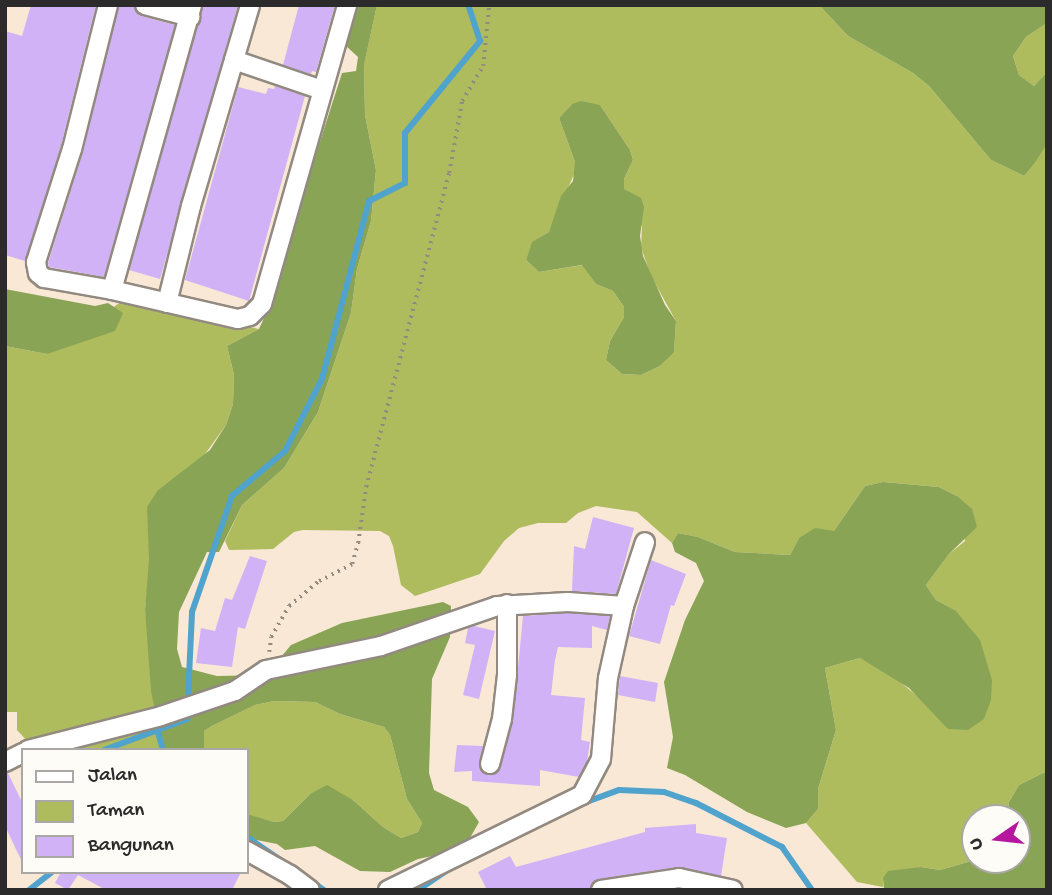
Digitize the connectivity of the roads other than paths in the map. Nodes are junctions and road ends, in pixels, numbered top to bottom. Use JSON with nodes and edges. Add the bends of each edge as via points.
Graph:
{"nodes":[{"id":1,"x":108,"y":5,"type":"edge"},
{"id":2,"x":145,"y":5,"type":"edge"},
{"id":3,"x":250,"y":5,"type":"edge"},
{"id":4,"x":347,"y":5,"type":"edge"},
{"id":5,"x":191,"y":11,"type":"edge"},
{"id":6,"x":234,"y":60,"type":"junction"},
{"id":7,"x":322,"y":90,"type":"junction"},
{"id":8,"x":111,"y":290,"type":"junction"},
{"id":9,"x":166,"y":303,"type":"junction"},
{"id":10,"x":645,"y":542,"type":"dead end"},
{"id":11,"x":507,"y":604,"type":"junction"},
{"id":12,"x":624,"y":606,"type":"junction"},
{"id":13,"x":36,"y":748,"type":"edge"},
{"id":14,"x":21,"y":754,"type":"edge"},
{"id":15,"x":5,"y":762,"type":"edge"},
{"id":16,"x":491,"y":764,"type":"dead end"},
{"id":17,"x":248,"y":853,"type":"edge"},
{"id":18,"x":310,"y":890,"type":"edge"},
{"id":19,"x":388,"y":890,"type":"edge"},
{"id":20,"x":601,"y":890,"type":"edge"},
{"id":21,"x":733,"y":890,"type":"edge"}],
"edges":[{"from":1,"to":8,"type":"street","via":[[36,269],[44,278]]},
{"from":2,"to":5,"type":"street"},
{"from":3,"to":6,"type":"street"},
{"from":4,"to":7,"type":"street"},
{"from":5,"to":8,"type":"street"},
{"from":6,"to":7,"type":"street"},
{"from":6,"to":9,"type":"street"},
{"from":7,"to":9,"type":"street","via":[[262,304],[250,316],[238,319]]},
{"from":8,"to":9,"type":"street"},
{"from":10,"to":12,"type":"street"},
{"from":11,"to":12,"type":"street","via":[[568,601]]},
{"from":11,"to":13,"type":"street","via":[[381,646],[266,670],[235,691],[161,716]]},
{"from":11,"to":16,"type":"street","via":[[508,675]]},
{"from":12,"to":19,"type":"street","via":[[608,678],[601,759],[582,795]]},
{"from":14,"to":15,"type":"street"},
{"from":17,"to":18,"type":"street"},
{"from":20,"to":21,"type":"street","via":[[679,878]]}]}
